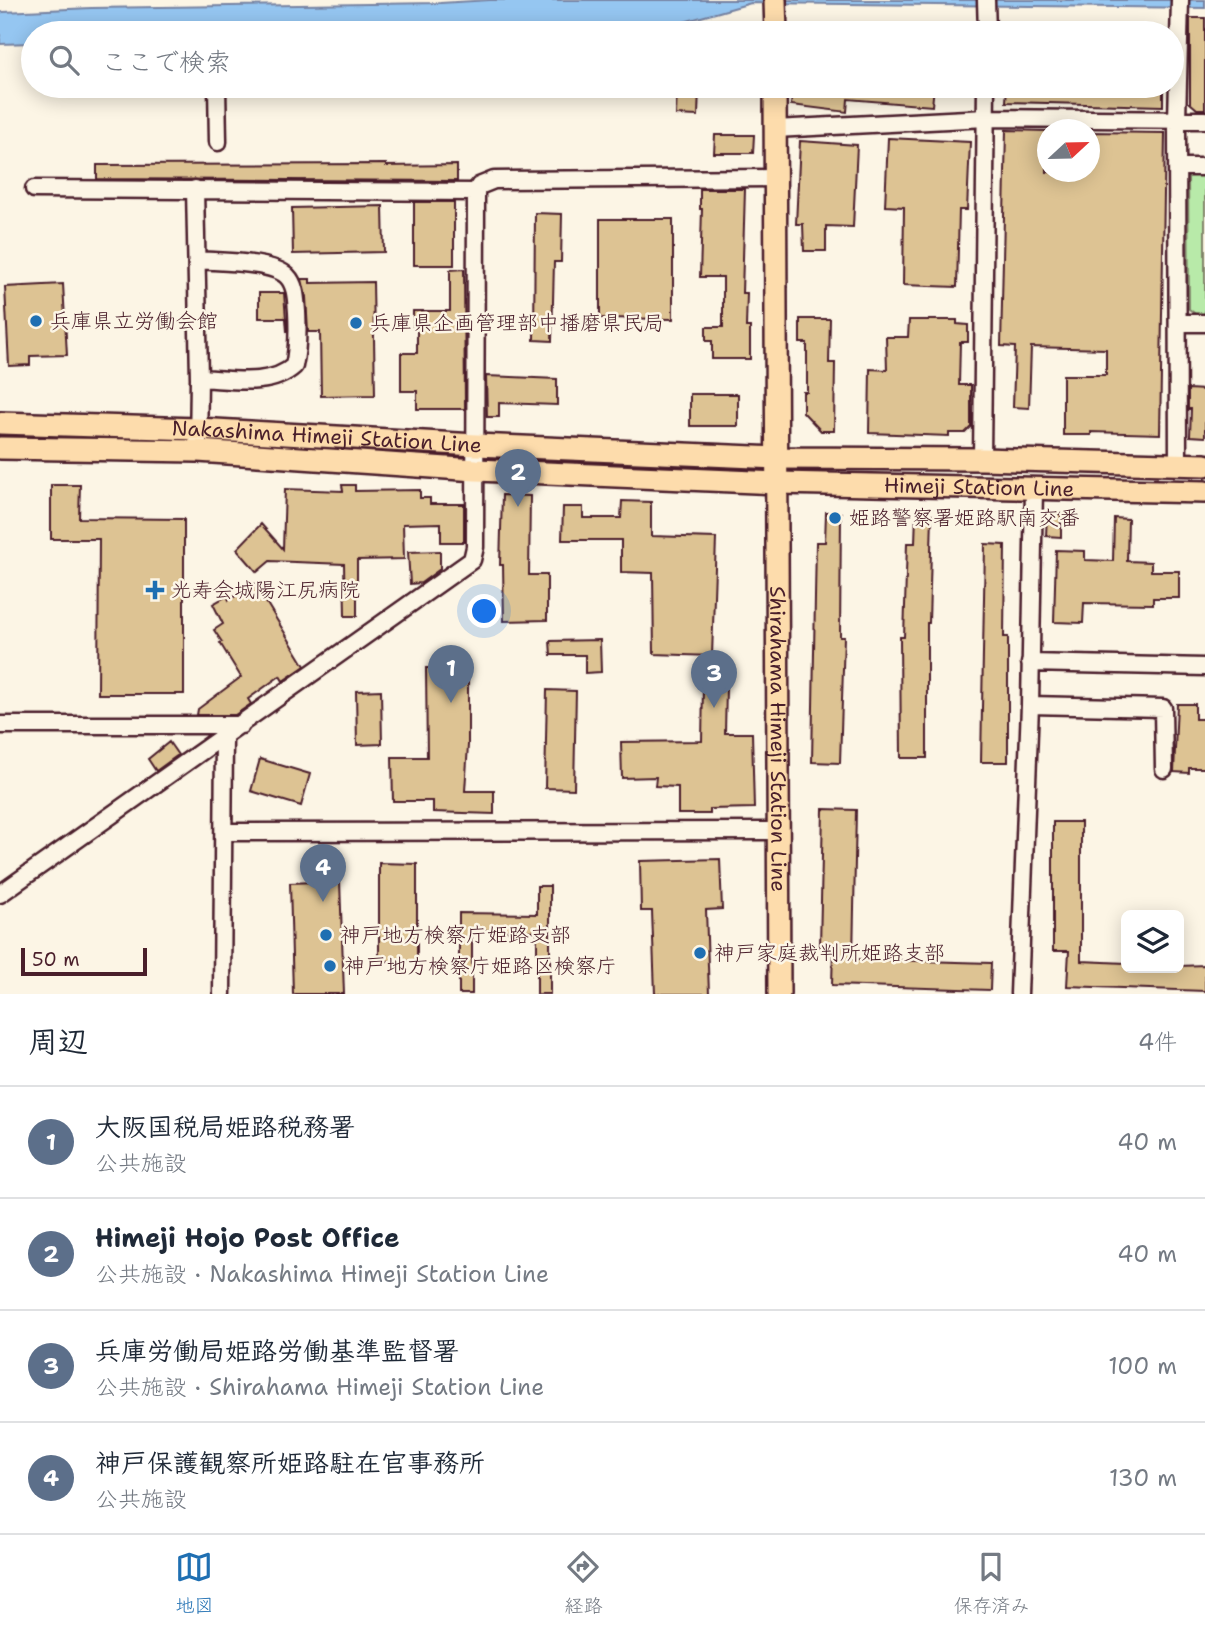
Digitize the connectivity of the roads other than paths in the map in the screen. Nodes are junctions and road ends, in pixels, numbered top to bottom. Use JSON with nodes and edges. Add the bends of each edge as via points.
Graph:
{"nodes":[{"id":1,"x":986,"y":0,"type":"edge"},
{"id":2,"x":1180,"y":0,"type":"edge"},
{"id":3,"x":775,"y":3,"type":"edge"},
{"id":4,"x":775,"y":21,"type":"edge"},
{"id":5,"x":987,"y":21,"type":"edge"},
{"id":6,"x":1179,"y":21,"type":"edge"},
{"id":7,"x":217,"y":98,"type":"edge"},
{"id":8,"x":775,"y":98,"type":"edge"},
{"id":9,"x":986,"y":98,"type":"edge"},
{"id":10,"x":1177,"y":98,"type":"edge"},
{"id":11,"x":986,"y":118,"type":"junction"},
{"id":12,"x":1177,"y":120,"type":"junction"},
{"id":13,"x":1205,"y":120,"type":"edge"},
{"id":14,"x":775,"y":129,"type":"junction"},
{"id":15,"x":218,"y":142,"type":"dead end"},
{"id":16,"x":1177,"y":167,"type":"junction"},
{"id":17,"x":1205,"y":167,"type":"edge"},
{"id":18,"x":775,"y":178,"type":"junction"},
{"id":19,"x":34,"y":189,"type":"dead end"},
{"id":20,"x":195,"y":189,"type":"junction"},
{"id":21,"x":476,"y":192,"type":"junction"},
{"id":22,"x":197,"y":260,"type":"junction"},
{"id":23,"x":1178,"y":323,"type":"junction"},
{"id":24,"x":1205,"y":323,"type":"edge"},
{"id":25,"x":199,"y":378,"type":"junction"},
{"id":26,"x":0,"y":423,"type":"edge"},
{"id":27,"x":198,"y":429,"type":"junction"},
{"id":28,"x":476,"y":445,"type":"junction"},
{"id":29,"x":0,"y":448,"type":"edge"},
{"id":30,"x":198,"y":451,"type":"junction"},
{"id":31,"x":778,"y":458,"type":"junction"},
{"id":32,"x":982,"y":459,"type":"junction"},
{"id":33,"x":1178,"y":464,"type":"junction"},
{"id":34,"x":1205,"y":465,"type":"edge"},
{"id":35,"x":476,"y":470,"type":"junction"},
{"id":36,"x":778,"y":483,"type":"junction"},
{"id":37,"x":1034,"y":489,"type":"junction"},
{"id":38,"x":1205,"y":492,"type":"edge"},
{"id":39,"x":1030,"y":663,"type":"junction"},
{"id":40,"x":1205,"y":667,"type":"edge"},
{"id":41,"x":1030,"y":705,"type":"junction"},
{"id":42,"x":0,"y":725,"type":"edge"},
{"id":43,"x":242,"y":725,"type":"junction"},
{"id":44,"x":224,"y":736,"type":"junction"},
{"id":45,"x":1164,"y":769,"type":"dead end"},
{"id":46,"x":780,"y":831,"type":"junction"},
{"id":47,"x":224,"y":832,"type":"junction"},
{"id":48,"x":0,"y":894,"type":"edge"},
{"id":49,"x":222,"y":994,"type":"edge"},
{"id":50,"x":779,"y":994,"type":"edge"},
{"id":51,"x":1019,"y":994,"type":"edge"}],
"edges":[{"from":1,"to":5,"type":"street"},
{"from":2,"to":6,"type":"street"},
{"from":3,"to":4,"type":"main road"},
{"from":7,"to":15,"type":"street"},
{"from":8,"to":14,"type":"main road"},
{"from":9,"to":11,"type":"street"},
{"from":10,"to":12,"type":"street"},
{"from":11,"to":12,"type":"street"},
{"from":11,"to":14,"type":"street"},
{"from":11,"to":32,"type":"street"},
{"from":12,"to":13,"type":"street"},
{"from":12,"to":16,"type":"street"},
{"from":14,"to":18,"type":"main road"},
{"from":16,"to":17,"type":"street"},
{"from":16,"to":23,"type":"street"},
{"from":18,"to":21,"type":"street","via":[[494,180]]},
{"from":18,"to":31,"type":"main road"},
{"from":19,"to":20,"type":"street"},
{"from":20,"to":21,"type":"street"},
{"from":20,"to":22,"type":"street"},
{"from":21,"to":28,"type":"street"},
{"from":22,"to":25,"type":"street"},
{"from":22,"to":25,"type":"street","via":[[268,267],[285,274],[294,291],[298,328],[294,366],[286,373],[263,380]]},
{"from":23,"to":24,"type":"street"},
{"from":23,"to":33,"type":"street"},
{"from":25,"to":27,"type":"street"},
{"from":26,"to":27,"type":"main road","name":"Nakashima Himeji Station Line"},
{"from":27,"to":28,"type":"main road","name":"Nakashima Himeji Station Line"},
{"from":27,"to":30,"type":"street"},
{"from":28,"to":31,"type":"main road","name":"Nakashima Himeji Station Line"},
{"from":28,"to":35,"type":"street"},
{"from":29,"to":30,"type":"main road","name":"Nakashima Himeji Station Line"},
{"from":30,"to":35,"type":"main road","name":"Nakashima Himeji Station Line"},
{"from":31,"to":32,"type":"main road","name":"Himeji Station Line"},
{"from":31,"to":36,"type":"main road"},
{"from":32,"to":33,"type":"main road","name":"Himeji Station Line"},
{"from":33,"to":34,"type":"main road","name":"Himeji Station Line"},
{"from":35,"to":36,"type":"main road","name":"Nakashima Himeji Station Line"},
{"from":35,"to":43,"type":"street","via":[[472,560]]},
{"from":36,"to":37,"type":"main road","name":"Himeji Station Line"},
{"from":36,"to":46,"type":"main road","name":"Shirahama Himeji Station Line"},
{"from":37,"to":38,"type":"main road","name":"Himeji Station Line"},
{"from":37,"to":39,"type":"street"},
{"from":39,"to":40,"type":"street"},
{"from":39,"to":41,"type":"street"},
{"from":41,"to":45,"type":"street","via":[[1163,708]]},
{"from":41,"to":51,"type":"street"},
{"from":42,"to":43,"type":"street"},
{"from":43,"to":44,"type":"street"},
{"from":44,"to":47,"type":"street"},
{"from":44,"to":48,"type":"street"},
{"from":46,"to":47,"type":"street"},
{"from":46,"to":50,"type":"main road","name":"Shirahama Himeji Station Line"},
{"from":47,"to":49,"type":"street"}]}
